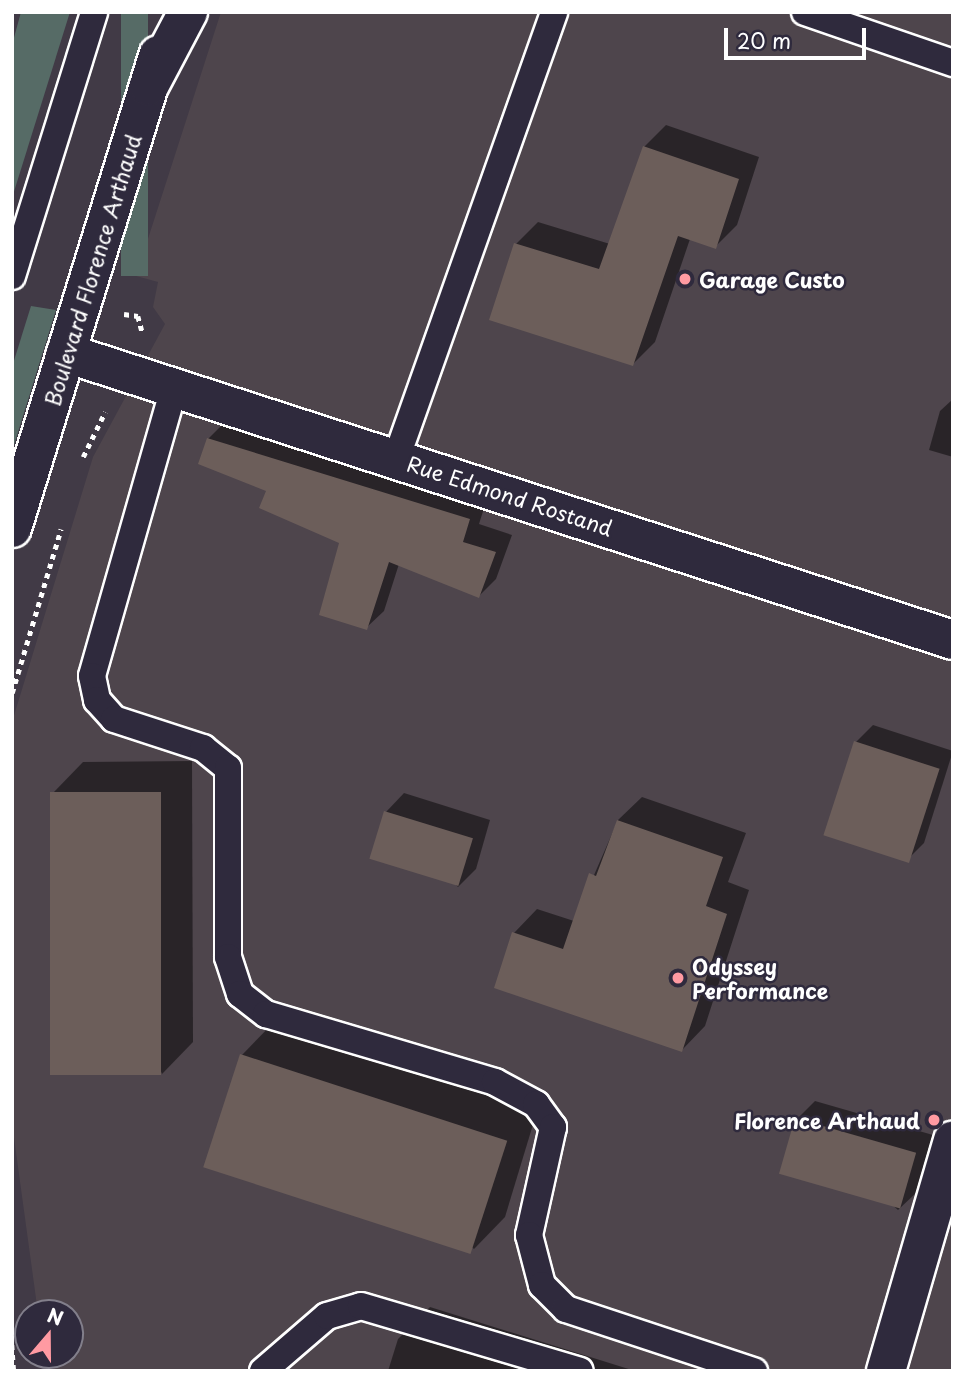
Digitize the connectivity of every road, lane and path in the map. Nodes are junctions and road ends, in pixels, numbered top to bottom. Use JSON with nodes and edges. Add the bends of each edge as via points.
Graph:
{"nodes":[{"id":1,"x":94,"y":12,"type":"edge"},
{"id":2,"x":172,"y":12,"type":"edge"},
{"id":3,"x":188,"y":12,"type":"edge"},
{"id":4,"x":554,"y":12,"type":"edge"},
{"id":5,"x":805,"y":12,"type":"edge"},
{"id":6,"x":953,"y":63,"type":"edge"},
{"id":7,"x":149,"y":86,"type":"junction"},
{"id":8,"x":12,"y":276,"type":"edge"},
{"id":9,"x":66,"y":353,"type":"junction"},
{"id":10,"x":174,"y":388,"type":"junction"},
{"id":11,"x":112,"y":400,"type":"dead end"},
{"id":12,"x":396,"y":459,"type":"junction"},
{"id":13,"x":80,"y":469,"type":"dead end"},
{"id":14,"x":65,"y":519,"type":"dead end"},
{"id":15,"x":12,"y":528,"type":"edge"},
{"id":16,"x":953,"y":640,"type":"edge"},
{"id":17,"x":12,"y":693,"type":"edge"},
{"id":18,"x":953,"y":1141,"type":"edge"},
{"id":19,"x":12,"y":1345,"type":"edge"},
{"id":20,"x":14,"y":1371,"type":"edge"},
{"id":21,"x":263,"y":1371,"type":"edge"},
{"id":22,"x":580,"y":1371,"type":"edge"},
{"id":23,"x":754,"y":1371,"type":"edge"},
{"id":24,"x":886,"y":1371,"type":"edge"}],
"edges":[{"from":1,"to":8,"type":"lane"},
{"from":2,"to":7,"type":"main road","name":"Boulevard Florence Arthaud"},
{"from":3,"to":7,"type":"main road"},
{"from":4,"to":12,"type":"lane"},
{"from":5,"to":6,"type":"lane"},
{"from":7,"to":9,"type":"main road","name":"Boulevard Florence Arthaud"},
{"from":9,"to":10,"type":"main road","name":"Rue Edmond Rostand"},
{"from":9,"to":15,"type":"main road","name":"Boulevard Florence Arthaud"},
{"from":10,"to":12,"type":"main road","name":"Rue Edmond Rostand"},
{"from":10,"to":23,"type":"lane","via":[[92,676],[97,700],[114,719],[203,748],[228,768],[228,957],[240,993],[266,1014],[495,1082],[536,1104],[554,1127],[529,1236],[542,1285],[566,1309]]},
{"from":11,"to":13,"type":"path"},
{"from":12,"to":16,"type":"main road","name":"Rue Edmond Rostand"},
{"from":14,"to":17,"type":"path"},
{"from":18,"to":24,"type":"main road"},
{"from":19,"to":20,"type":"path"},
{"from":21,"to":22,"type":"lane","via":[[327,1316],[361,1306]]}]}
